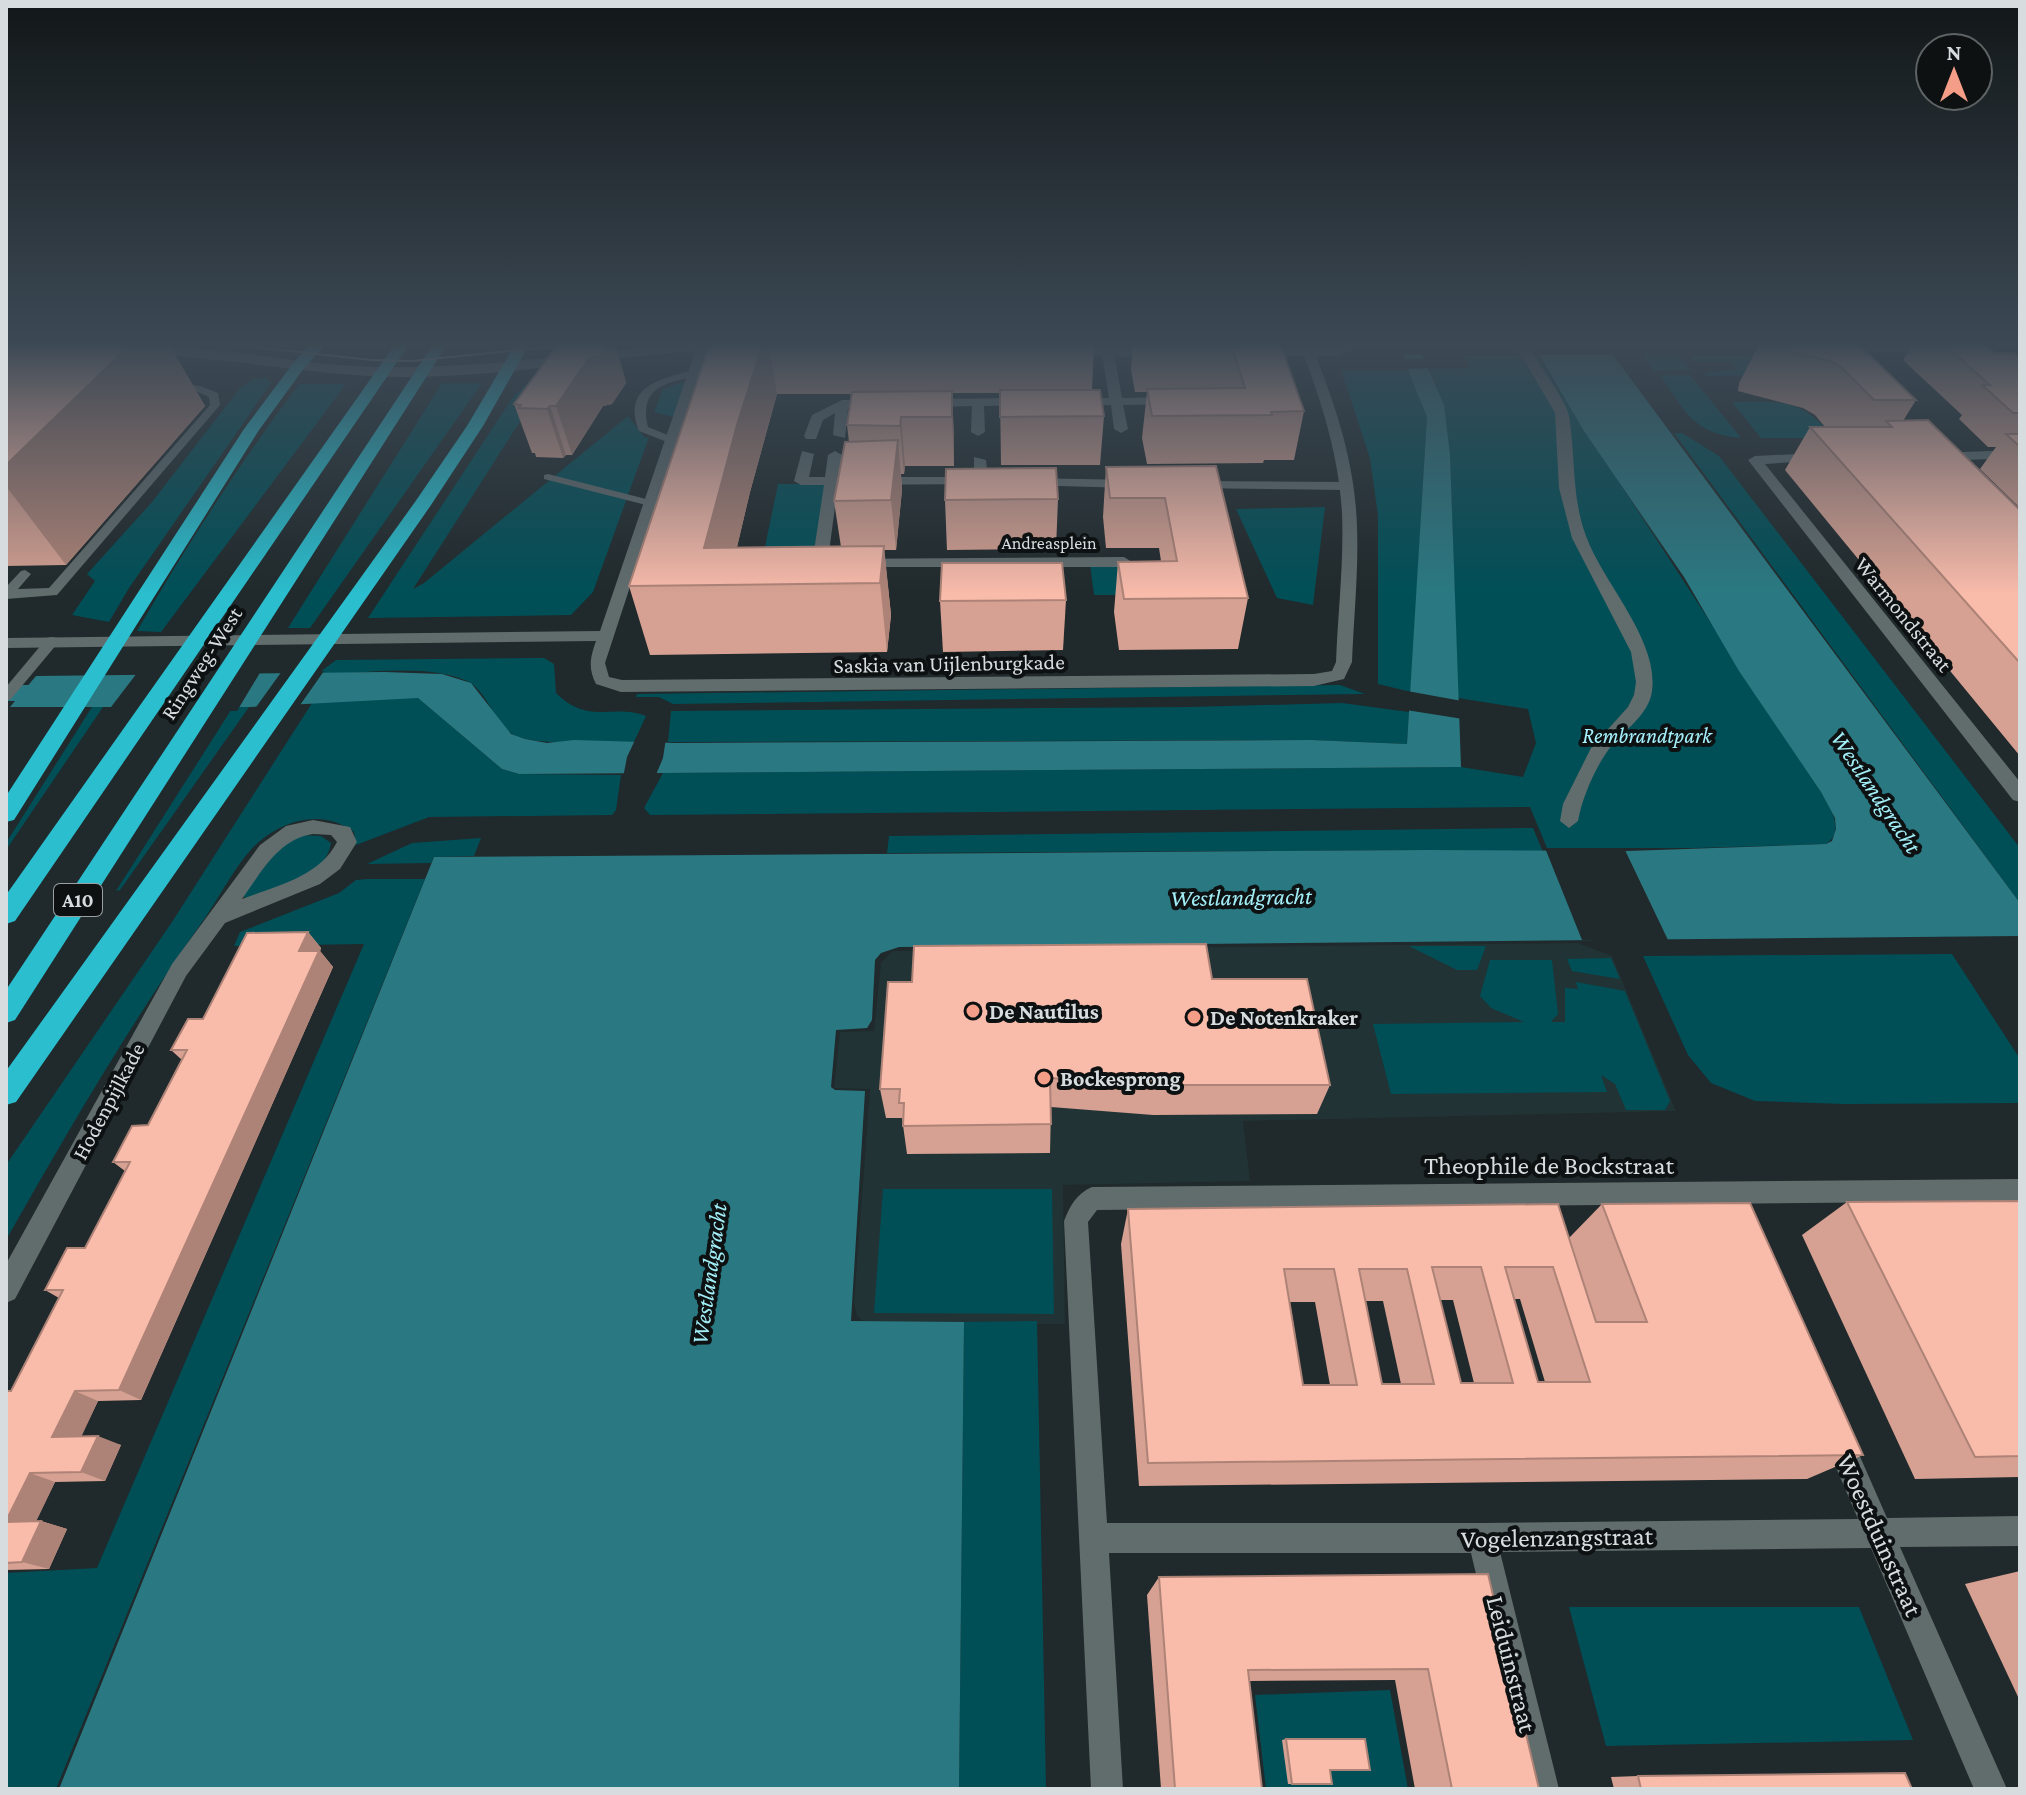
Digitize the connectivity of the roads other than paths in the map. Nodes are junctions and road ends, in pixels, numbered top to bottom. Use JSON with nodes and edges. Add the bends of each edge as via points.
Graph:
{"nodes":[{"id":1,"x":196,"y":427,"type":"edge"},
{"id":2,"x":254,"y":427,"type":"edge"},
{"id":3,"x":344,"y":427,"type":"edge"},
{"id":4,"x":386,"y":427,"type":"edge"},
{"id":5,"x":473,"y":427,"type":"edge"},
{"id":6,"x":642,"y":427,"type":"edge"},
{"id":7,"x":676,"y":427,"type":"edge"},
{"id":8,"x":814,"y":427,"type":"edge"},
{"id":9,"x":841,"y":427,"type":"edge"},
{"id":10,"x":978,"y":427,"type":"edge"},
{"id":11,"x":1334,"y":427,"type":"edge"},
{"id":12,"x":1563,"y":427,"type":"edge"},
{"id":13,"x":978,"y":432,"type":"dead end"},
{"id":14,"x":840,"y":435,"type":"dead end"},
{"id":15,"x":811,"y":436,"type":"dead end"},
{"id":16,"x":671,"y":440,"type":"junction"},
{"id":17,"x":807,"y":454,"type":"dead end"},
{"id":18,"x":2020,"y":454,"type":"edge"},
{"id":19,"x":835,"y":455,"type":"dead end"},
{"id":20,"x":1929,"y":455,"type":"edge"},
{"id":21,"x":1827,"y":457,"type":"edge"},
{"id":22,"x":979,"y":460,"type":"dead end"},
{"id":23,"x":548,"y":477,"type":"dead end"},
{"id":24,"x":832,"y":481,"type":"junction"},
{"id":25,"x":995,"y":481,"type":"junction"},
{"id":26,"x":1145,"y":484,"type":"edge"},
{"id":27,"x":1176,"y":484,"type":"edge"},
{"id":28,"x":1346,"y":486,"type":"junction"},
{"id":29,"x":650,"y":503,"type":"junction"},
{"id":30,"x":1124,"y":562,"type":"edge"},
{"id":31,"x":25,"y":574,"type":"dead end"},
{"id":32,"x":7,"y":594,"type":"edge"},
{"id":33,"x":6,"y":633,"type":"edge"},
{"id":34,"x":606,"y":636,"type":"junction"},
{"id":35,"x":47,"y":641,"type":"junction"},
{"id":36,"x":6,"y":643,"type":"edge"},
{"id":37,"x":6,"y":696,"type":"edge"},
{"id":38,"x":2020,"y":795,"type":"edge"},
{"id":39,"x":6,"y":814,"type":"edge"},
{"id":40,"x":1569,"y":821,"type":"dead end"},
{"id":41,"x":6,"y":914,"type":"edge"},
{"id":42,"x":219,"y":917,"type":"junction"},
{"id":43,"x":6,"y":1012,"type":"edge"},
{"id":44,"x":6,"y":1093,"type":"edge"},
{"id":45,"x":2020,"y":1190,"type":"edge"},
{"id":46,"x":1729,"y":1194,"type":"junction"},
{"id":47,"x":1741,"y":1222,"type":"edge"},
{"id":48,"x":6,"y":1290,"type":"edge"},
{"id":49,"x":1830,"y":1420,"type":"edge"},
{"id":50,"x":2020,"y":1531,"type":"edge"},
{"id":51,"x":1880,"y":1534,"type":"junction"},
{"id":52,"x":1094,"y":1538,"type":"junction"},
{"id":53,"x":1482,"y":1538,"type":"junction"},
{"id":54,"x":1107,"y":1789,"type":"edge"},
{"id":55,"x":1543,"y":1789,"type":"edge"},
{"id":56,"x":1991,"y":1789,"type":"edge"}],
"edges":[{"from":1,"to":32,"type":"lane","via":[[53,592]]},
{"from":2,"to":39,"type":"highway"},
{"from":3,"to":41,"type":"highway","name":"Ringweg-West","number":"A10"},
{"from":4,"to":43,"type":"highway","name":"Ringweg-West","number":"A10"},
{"from":5,"to":44,"type":"highway","number":"A10"},
{"from":6,"to":16,"type":"lane"},
{"from":7,"to":16,"type":"street"},
{"from":8,"to":15,"type":"street"},
{"from":9,"to":14,"type":"street"},
{"from":10,"to":13,"type":"street"},
{"from":11,"to":28,"type":"street","name":"Saskia van Uijlenburgkade"},
{"from":12,"to":40,"type":"street","via":[[1572,516],[1639,652],[1644,682],[1635,710],[1600,748]]},
{"from":16,"to":29,"type":"street"},
{"from":17,"to":24,"type":"street","via":[[801,481]]},
{"from":18,"to":20,"type":"street"},
{"from":19,"to":24,"type":"street","name":"Andreasplein"},
{"from":21,"to":38,"type":"street","name":"Warmondstraat","via":[[1755,460]]},
{"from":22,"to":25,"type":"street"},
{"from":23,"to":29,"type":"lane"},
{"from":24,"to":25,"type":"street"},
{"from":24,"to":30,"type":"street","name":"Andreasplein","via":[[820,564]]},
{"from":25,"to":26,"type":"street"},
{"from":27,"to":28,"type":"street"},
{"from":28,"to":34,"type":"street","name":"Saskia van Uijlenburgkade","via":[[1344,662],[1338,675],[1314,680],[621,686],[602,680],[597,663]]},
{"from":29,"to":34,"type":"street"},
{"from":31,"to":32,"type":"lane"},
{"from":33,"to":35,"type":"street"},
{"from":34,"to":35,"type":"street"},
{"from":35,"to":36,"type":"street"},
{"from":35,"to":37,"type":"lane"},
{"from":42,"to":42,"type":"street","name":"Hodenpijlkade","via":[[275,840],[309,827],[343,832],[347,842],[326,871]]},
{"from":42,"to":48,"type":"street","name":"Hodenpijlkade","via":[[179,970]]},
{"from":45,"to":46,"type":"street","name":"Theophile de Bockstraat"},
{"from":46,"to":47,"type":"street"},
{"from":46,"to":52,"type":"street","name":"Theophile de Bockstraat","via":[[1092,1199],[1076,1221]]},
{"from":49,"to":51,"type":"street","name":"Woestduinstraat"},
{"from":50,"to":51,"type":"street","name":"Vogelenzangstraat"},
{"from":51,"to":53,"type":"street","name":"Vogelenzangstraat"},
{"from":51,"to":56,"type":"street","name":"Woestduinstraat"},
{"from":52,"to":53,"type":"street","name":"Vogelenzangstraat"},
{"from":52,"to":54,"type":"street"},
{"from":53,"to":55,"type":"street","name":"Leiduinstraat"}]}
